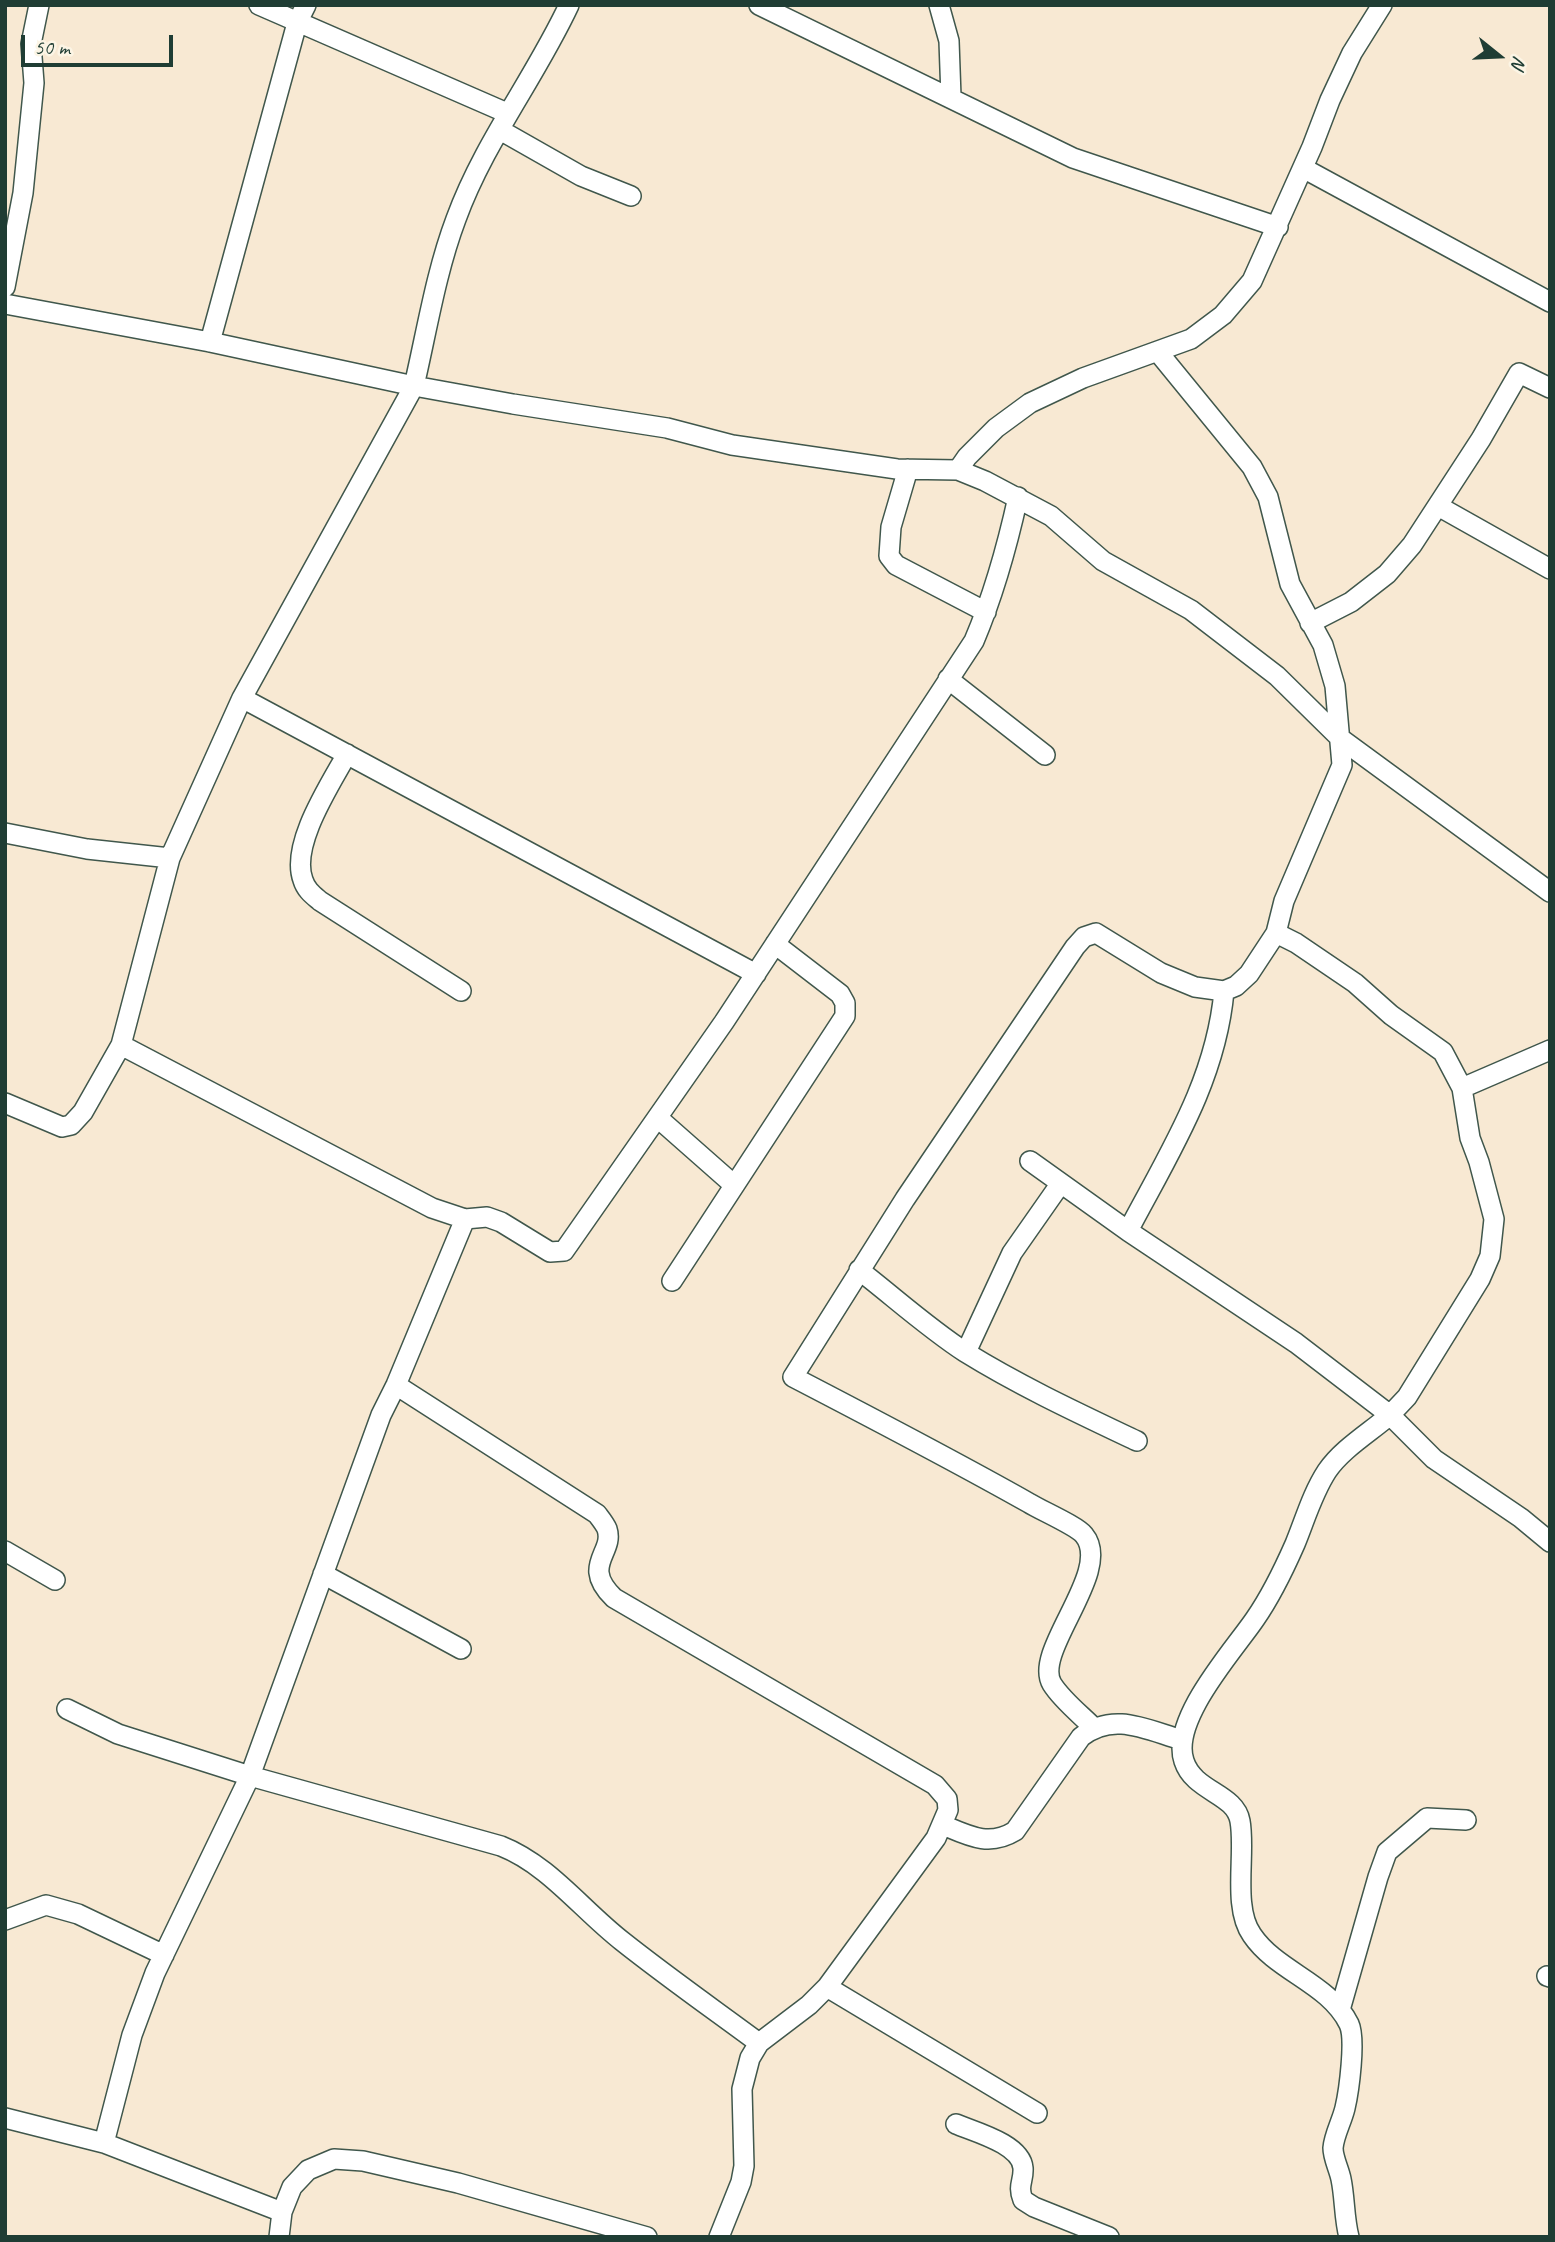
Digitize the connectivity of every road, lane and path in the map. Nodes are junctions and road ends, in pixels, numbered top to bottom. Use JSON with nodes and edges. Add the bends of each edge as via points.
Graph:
{"nodes":[{"id":1,"x":39,"y":5,"type":"edge"},
{"id":2,"x":259,"y":5,"type":"edge"},
{"id":3,"x":306,"y":5,"type":"edge"},
{"id":4,"x":569,"y":5,"type":"edge"},
{"id":5,"x":759,"y":5,"type":"edge"},
{"id":6,"x":939,"y":5,"type":"edge"},
{"id":7,"x":1382,"y":5,"type":"edge"},
{"id":8,"x":297,"y":23,"type":"junction"},
{"id":9,"x":951,"y":97,"type":"junction"},
{"id":10,"x":503,"y":122,"type":"junction"},
{"id":11,"x":1303,"y":168,"type":"junction"},
{"id":12,"x":631,"y":196,"type":"dead end"},
{"id":13,"x":1278,"y":227,"type":"junction"},
{"id":14,"x":5,"y":287,"type":"edge"},
{"id":15,"x":1550,"y":302,"type":"edge"},
{"id":16,"x":5,"y":304,"type":"edge"},
{"id":17,"x":210,"y":342,"type":"junction"},
{"id":18,"x":1158,"y":352,"type":"junction"},
{"id":19,"x":414,"y":386,"type":"junction"},
{"id":20,"x":1550,"y":388,"type":"edge"},
{"id":21,"x":908,"y":469,"type":"junction"},
{"id":22,"x":958,"y":470,"type":"junction"},
{"id":23,"x":1018,"y":497,"type":"junction"},
{"id":24,"x":1438,"y":506,"type":"junction"},
{"id":25,"x":1550,"y":569,"type":"edge"},
{"id":26,"x":986,"y":611,"type":"junction"},
{"id":27,"x":1310,"y":623,"type":"junction"},
{"id":28,"x":948,"y":679,"type":"junction"},
{"id":29,"x":242,"y":698,"type":"junction"},
{"id":30,"x":1341,"y":739,"type":"junction"},
{"id":31,"x":347,"y":754,"type":"junction"},
{"id":32,"x":1045,"y":755,"type":"dead end"},
{"id":33,"x":5,"y":833,"type":"edge"},
{"id":34,"x":170,"y":858,"type":"junction"},
{"id":35,"x":1550,"y":892,"type":"edge"},
{"id":36,"x":1276,"y":933,"type":"junction"},
{"id":37,"x":775,"y":944,"type":"junction"},
{"id":38,"x":755,"y":974,"type":"junction"},
{"id":39,"x":1224,"y":990,"type":"junction"},
{"id":40,"x":461,"y":991,"type":"dead end"},
{"id":41,"x":121,"y":1045,"type":"junction"},
{"id":42,"x":1550,"y":1050,"type":"edge"},
{"id":43,"x":1462,"y":1088,"type":"junction"},
{"id":44,"x":5,"y":1103,"type":"edge"},
{"id":45,"x":657,"y":1118,"type":"junction"},
{"id":46,"x":1030,"y":1161,"type":"dead end"},
{"id":47,"x":1061,"y":1183,"type":"junction"},
{"id":48,"x":734,"y":1185,"type":"junction"},
{"id":49,"x":465,"y":1219,"type":"junction"},
{"id":50,"x":1128,"y":1231,"type":"junction"},
{"id":51,"x":859,"y":1270,"type":"junction"},
{"id":52,"x":672,"y":1280,"type":"dead end"},
{"id":53,"x":966,"y":1352,"type":"junction"},
{"id":54,"x":396,"y":1385,"type":"junction"},
{"id":55,"x":1390,"y":1415,"type":"junction"},
{"id":56,"x":1137,"y":1441,"type":"dead end"},
{"id":57,"x":1550,"y":1542,"type":"edge"},
{"id":58,"x":5,"y":1551,"type":"edge"},
{"id":59,"x":323,"y":1574,"type":"junction"},
{"id":60,"x":55,"y":1580,"type":"dead end"},
{"id":61,"x":461,"y":1649,"type":"dead end"},
{"id":62,"x":67,"y":1709,"type":"dead end"},
{"id":63,"x":1093,"y":1727,"type":"junction"},
{"id":64,"x":1182,"y":1740,"type":"junction"},
{"id":65,"x":250,"y":1776,"type":"junction"},
{"id":66,"x":1466,"y":1821,"type":"dead end"},
{"id":67,"x":943,"y":1825,"type":"junction"},
{"id":68,"x":5,"y":1920,"type":"edge"},
{"id":69,"x":164,"y":1955,"type":"junction"},
{"id":70,"x":827,"y":1987,"type":"junction"},
{"id":71,"x":1340,"y":2010,"type":"junction"},
{"id":72,"x":759,"y":2043,"type":"junction"},
{"id":73,"x":1037,"y":2113,"type":"dead end"},
{"id":74,"x":5,"y":2118,"type":"edge"},
{"id":75,"x":956,"y":2124,"type":"dead end"},
{"id":76,"x":104,"y":2143,"type":"junction"},
{"id":77,"x":282,"y":2212,"type":"junction"},
{"id":78,"x":279,"y":2237,"type":"edge"},
{"id":79,"x":647,"y":2237,"type":"edge"},
{"id":80,"x":719,"y":2237,"type":"edge"},
{"id":81,"x":1109,"y":2237,"type":"edge"},
{"id":82,"x":1349,"y":2237,"type":"edge"}],
"edges":[{"from":1,"to":14,"type":"street","via":[[31,44],[34,83],[23,193]]},
{"from":2,"to":8,"type":"street"},
{"from":3,"to":8,"type":"street"},
{"from":4,"to":10,"type":"street"},
{"from":5,"to":9,"type":"street"},
{"from":6,"to":9,"type":"street","via":[[949,41]]},
{"from":7,"to":11,"type":"street","via":[[1352,53]]},
{"from":8,"to":10,"type":"street","via":[[354,45]]},
{"from":8,"to":17,"type":"street"},
{"from":9,"to":13,"type":"street","via":[[1073,158]]},
{"from":10,"to":12,"type":"street","via":[[581,176]]},
{"from":10,"to":19,"type":"street","via":[[456,218]]},
{"from":11,"to":13,"type":"street"},
{"from":11,"to":15,"type":"street"},
{"from":13,"to":18,"type":"street","via":[[1252,281],[1223,315],[1191,339]]},
{"from":16,"to":17,"type":"street"},
{"from":17,"to":19,"type":"street"},
{"from":18,"to":22,"type":"street","via":[[1083,378],[1030,403],[996,428]]},
{"from":18,"to":27,"type":"street","via":[[1252,467],[1268,497],[1290,584]]},
{"from":19,"to":21,"type":"street","via":[[667,428],[732,445]]},
{"from":19,"to":29,"type":"street"},
{"from":20,"to":24,"type":"street","via":[[1519,373]]},
{"from":21,"to":22,"type":"street"},
{"from":21,"to":26,"type":"street","via":[[891,527],[889,556],[896,565]]},
{"from":22,"to":23,"type":"street"},
{"from":23,"to":26,"type":"street"},
{"from":23,"to":30,"type":"street","via":[[1051,516],[1103,561],[1191,610],[1277,676]]},
{"from":24,"to":25,"type":"street"},
{"from":24,"to":27,"type":"street","via":[[1387,574],[1351,602]]},
{"from":26,"to":28,"type":"street","via":[[974,641]]},
{"from":27,"to":30,"type":"street","via":[[1323,645],[1335,686]]},
{"from":28,"to":32,"type":"street"},
{"from":28,"to":37,"type":"street"},
{"from":29,"to":31,"type":"street"},
{"from":29,"to":34,"type":"street"},
{"from":30,"to":35,"type":"street"},
{"from":30,"to":36,"type":"street","via":[[1342,765],[1284,901]]},
{"from":31,"to":38,"type":"street"},
{"from":31,"to":40,"type":"street","via":[[303,846],[302,880],[320,901]]},
{"from":33,"to":34,"type":"street","via":[[87,849]]},
{"from":34,"to":41,"type":"street"},
{"from":36,"to":39,"type":"street","via":[[1249,974]]},
{"from":36,"to":43,"type":"street","via":[[1355,983],[1443,1052]]},
{"from":37,"to":38,"type":"street"},
{"from":37,"to":48,"type":"street","via":[[840,994],[845,1016]]},
{"from":38,"to":45,"type":"street"},
{"from":39,"to":50,"type":"street","via":[[1221,1023],[1207,1074]]},
{"from":39,"to":51,"type":"street","via":[[1195,987],[1161,973],[1096,933],[1084,937]]},
{"from":41,"to":44,"type":"street","via":[[71,1125],[62,1127]]},
{"from":41,"to":49,"type":"street","via":[[432,1208]]},
{"from":42,"to":43,"type":"street"},
{"from":43,"to":55,"type":"street","via":[[1470,1138],[1494,1219],[1490,1256],[1428,1367]]},
{"from":45,"to":48,"type":"street"},
{"from":45,"to":49,"type":"street","via":[[564,1251],[550,1252],[487,1217]]},
{"from":46,"to":47,"type":"street"},
{"from":47,"to":50,"type":"street"},
{"from":47,"to":53,"type":"street","via":[[1012,1253]]},
{"from":48,"to":52,"type":"street"},
{"from":49,"to":54,"type":"street"},
{"from":50,"to":55,"type":"street","via":[[1296,1343]]},
{"from":51,"to":53,"type":"street"},
{"from":51,"to":63,"type":"street","via":[[793,1377],[1084,1534],[1092,1554],[1088,1574],[1049,1670],[1051,1683]]},
{"from":53,"to":56,"type":"street","via":[[1060,1405]]},
{"from":54,"to":59,"type":"street"},
{"from":54,"to":67,"type":"street","via":[[597,1514],[607,1530],[599,1572],[603,1588],[614,1598],[935,1785],[947,1799]]},
{"from":55,"to":57,"type":"street","via":[[1434,1459]]},
{"from":55,"to":64,"type":"street","via":[[1327,1470],[1277,1582],[1210,1677]]},
{"from":58,"to":60,"type":"street"},
{"from":59,"to":61,"type":"street"},
{"from":59,"to":65,"type":"street"},
{"from":62,"to":65,"type":"street","via":[[118,1734]]},
{"from":63,"to":64,"type":"street","via":[[1131,1725]]},
{"from":63,"to":67,"type":"street","via":[[1081,1737],[1015,1831],[1004,1838],[976,1839]]},
{"from":64,"to":71,"type":"street","via":[[1184,1762],[1200,1786],[1226,1798],[1240,1818],[1243,1907],[1251,1934]]},
{"from":65,"to":69,"type":"street"},
{"from":65,"to":72,"type":"street","via":[[521,1854],[620,1940]]},
{"from":66,"to":71,"type":"street","via":[[1427,1818],[1387,1852]]},
{"from":67,"to":70,"type":"street"},
{"from":68,"to":69,"type":"street","via":[[46,1905],[78,1914]]},
{"from":69,"to":76,"type":"street","via":[[132,2035]]},
{"from":70,"to":72,"type":"street"},
{"from":70,"to":73,"type":"street"},
{"from":71,"to":82,"type":"street","via":[[1350,2026],[1351,2060],[1333,2149]]},
{"from":72,"to":80,"type":"street","via":[[742,2089],[741,2182]]},
{"from":74,"to":76,"type":"street"},
{"from":75,"to":81,"type":"street","via":[[1010,2147],[1023,2169],[1018,2188],[1023,2200]]},
{"from":76,"to":77,"type":"street"},
{"from":77,"to":78,"type":"street"},
{"from":77,"to":79,"type":"street","via":[[292,2187],[308,2170],[334,2160],[363,2161]]}]}
